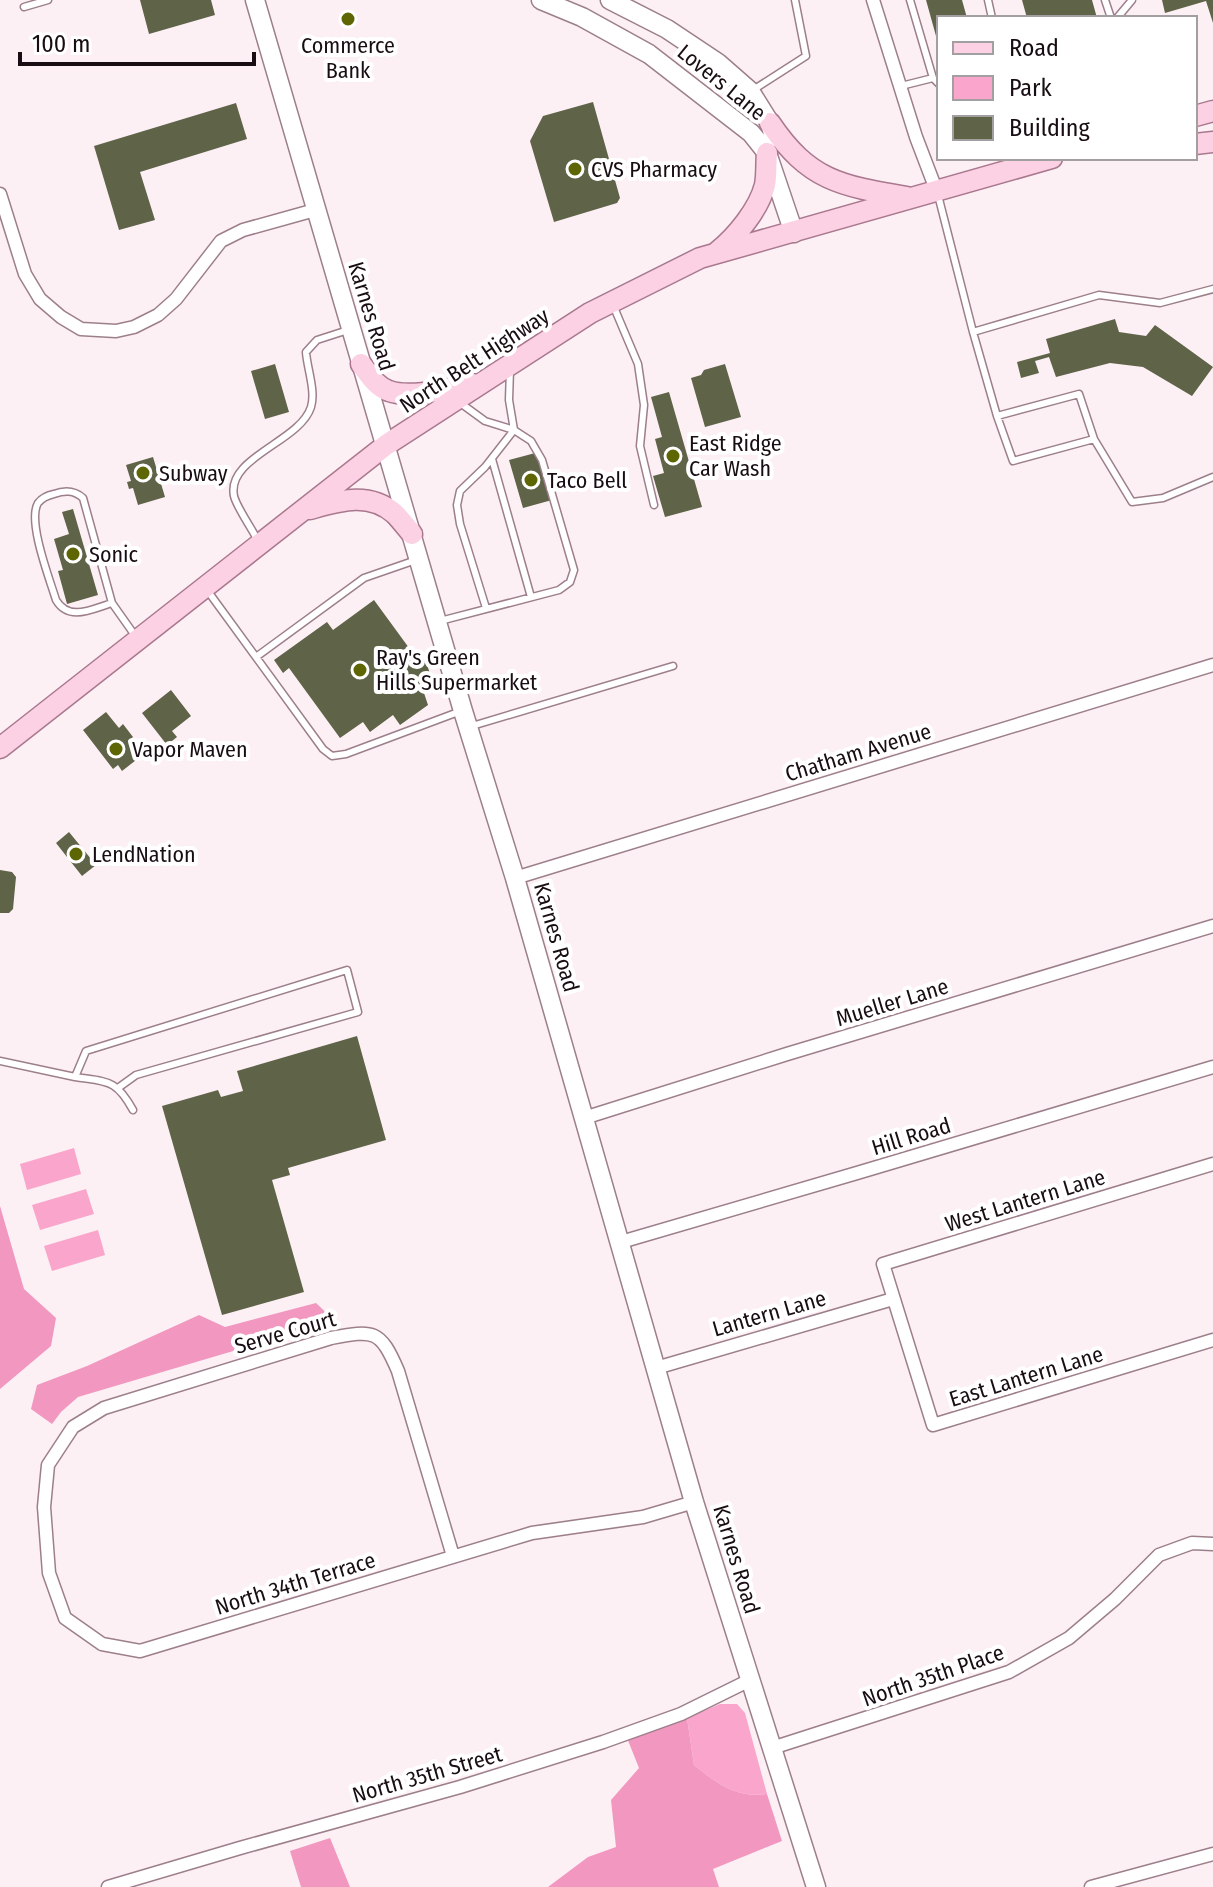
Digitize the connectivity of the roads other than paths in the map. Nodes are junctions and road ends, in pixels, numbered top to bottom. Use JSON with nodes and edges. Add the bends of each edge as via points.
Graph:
{"nodes":[{"id":1,"x":48,"y":0,"type":"edge"},
{"id":2,"x":255,"y":0,"type":"edge"},
{"id":3,"x":541,"y":0,"type":"edge"},
{"id":4,"x":795,"y":0,"type":"edge"},
{"id":5,"x":873,"y":0,"type":"edge"},
{"id":6,"x":910,"y":0,"type":"edge"},
{"id":7,"x":1132,"y":0,"type":"edge"},
{"id":8,"x":613,"y":1,"type":"edge"},
{"id":9,"x":24,"y":7,"type":"dead end"},
{"id":10,"x":1119,"y":16,"type":"edge"},
{"id":11,"x":936,"y":81,"type":"edge"},
{"id":12,"x":900,"y":86,"type":"junction"},
{"id":13,"x":750,"y":91,"type":"junction"},
{"id":14,"x":770,"y":123,"type":"junction"},
{"id":15,"x":767,"y":153,"type":"junction"},
{"id":16,"x":1027,"y":161,"type":"edge"},
{"id":17,"x":937,"y":192,"type":"junction"},
{"id":18,"x":0,"y":194,"type":"edge"},
{"id":19,"x":915,"y":198,"type":"junction"},
{"id":20,"x":315,"y":210,"type":"junction"},
{"id":21,"x":794,"y":233,"type":"junction"},
{"id":22,"x":712,"y":255,"type":"junction"},
{"id":23,"x":1213,"y":289,"type":"edge"},
{"id":24,"x":612,"y":302,"type":"junction"},
{"id":25,"x":351,"y":329,"type":"junction"},
{"id":26,"x":973,"y":332,"type":"junction"},
{"id":27,"x":361,"y":364,"type":"junction"},
{"id":28,"x":510,"y":366,"type":"junction"},
{"id":29,"x":481,"y":383,"type":"junction"},
{"id":30,"x":456,"y":400,"type":"junction"},
{"id":31,"x":997,"y":416,"type":"junction"},
{"id":32,"x":514,"y":430,"type":"junction"},
{"id":33,"x":1094,"y":439,"type":"junction"},
{"id":34,"x":386,"y":445,"type":"junction"},
{"id":35,"x":492,"y":459,"type":"junction"},
{"id":36,"x":1213,"y":477,"type":"edge"},
{"id":37,"x":654,"y":505,"type":"dead end"},
{"id":38,"x":302,"y":511,"type":"junction"},
{"id":39,"x":412,"y":534,"type":"junction"},
{"id":40,"x":260,"y":544,"type":"junction"},
{"id":41,"x":419,"y":559,"type":"junction"},
{"id":42,"x":205,"y":587,"type":"junction"},
{"id":43,"x":531,"y":597,"type":"junction"},
{"id":44,"x":112,"y":603,"type":"junction"},
{"id":45,"x":486,"y":608,"type":"junction"},
{"id":46,"x":437,"y":622,"type":"junction"},
{"id":47,"x":138,"y":640,"type":"junction"},
{"id":48,"x":256,"y":657,"type":"junction"},
{"id":49,"x":1213,"y":665,"type":"edge"},
{"id":50,"x":673,"y":666,"type":"dead end"},
{"id":51,"x":466,"y":719,"type":"junction"},
{"id":52,"x":0,"y":748,"type":"edge"},
{"id":53,"x":515,"y":878,"type":"junction"},
{"id":54,"x":1213,"y":926,"type":"edge"},
{"id":55,"x":0,"y":1061,"type":"edge"},
{"id":56,"x":1213,"y":1067,"type":"edge"},
{"id":57,"x":75,"y":1077,"type":"junction"},
{"id":58,"x":118,"y":1088,"type":"junction"},
{"id":59,"x":133,"y":1110,"type":"dead end"},
{"id":60,"x":584,"y":1118,"type":"junction"},
{"id":61,"x":1213,"y":1164,"type":"edge"},
{"id":62,"x":621,"y":1242,"type":"junction"},
{"id":63,"x":893,"y":1299,"type":"junction"},
{"id":64,"x":1213,"y":1340,"type":"edge"},
{"id":65,"x":656,"y":1368,"type":"junction"},
{"id":66,"x":48,"y":1465,"type":"joint"},
{"id":67,"x":694,"y":1502,"type":"junction"},
{"id":68,"x":1213,"y":1544,"type":"edge"},
{"id":69,"x":453,"y":1556,"type":"junction"},
{"id":70,"x":750,"y":1680,"type":"junction"},
{"id":71,"x":772,"y":1748,"type":"junction"},
{"id":72,"x":1213,"y":1854,"type":"edge"},
{"id":73,"x":108,"y":1887,"type":"edge"},
{"id":74,"x":816,"y":1887,"type":"edge"},
{"id":75,"x":1091,"y":1887,"type":"edge"}],
"edges":[{"from":1,"to":9,"type":"lane"},
{"from":2,"to":20,"type":"street","name":"Karnes Road"},
{"from":3,"to":15,"type":"street","name":"Lovers Lane","via":[[649,54],[751,133]]},
{"from":4,"to":13,"type":"lane","via":[[806,56]]},
{"from":5,"to":12,"type":"street"},
{"from":6,"to":11,"type":"lane"},
{"from":7,"to":10,"type":"lane"},
{"from":8,"to":13,"type":"street","name":"Lovers Lane","via":[[667,29]]},
{"from":11,"to":12,"type":"lane"},
{"from":12,"to":17,"type":"street"},
{"from":13,"to":14,"type":"street","name":"Lovers Lane"},
{"from":14,"to":19,"type":"main road","via":[[803,164],[829,178],[854,188]]},
{"from":14,"to":21,"type":"street","name":"Lovers Lane","via":[[792,195]]},
{"from":15,"to":21,"type":"street","name":"Lovers Lane"},
{"from":15,"to":22,"type":"main road","via":[[765,185],[757,203],[744,225]]},
{"from":16,"to":17,"type":"main road","name":"North Belt Highway"},
{"from":17,"to":19,"type":"main road","name":"North Belt Highway"},
{"from":17,"to":26,"type":"lane"},
{"from":18,"to":20,"type":"street","via":[[25,274],[40,299],[81,329],[116,331],[158,315],[221,241]]},
{"from":19,"to":21,"type":"main road","name":"North Belt Highway"},
{"from":20,"to":25,"type":"street","name":"Karnes Road"},
{"from":21,"to":22,"type":"main road","name":"North Belt Highway"},
{"from":22,"to":24,"type":"main road","name":"North Belt Highway"},
{"from":23,"to":26,"type":"lane","via":[[1160,303],[1099,295]]},
{"from":24,"to":28,"type":"main road","name":"North Belt Highway"},
{"from":24,"to":37,"type":"lane","via":[[638,364],[644,405],[640,446]]},
{"from":25,"to":27,"type":"street","name":"Karnes Road"},
{"from":25,"to":40,"type":"lane","via":[[317,340],[306,352],[311,406],[291,432],[235,477],[234,496]]},
{"from":26,"to":31,"type":"lane"},
{"from":27,"to":29,"type":"main road","via":[[387,391],[406,394]]},
{"from":27,"to":34,"type":"street","name":"Karnes Road"},
{"from":28,"to":29,"type":"main road","name":"North Belt Highway"},
{"from":28,"to":32,"type":"lane"},
{"from":29,"to":30,"type":"main road","name":"North Belt Highway"},
{"from":30,"to":32,"type":"lane","via":[[485,421]]},
{"from":30,"to":34,"type":"main road","name":"North Belt Highway"},
{"from":31,"to":33,"type":"lane","via":[[1013,461]]},
{"from":31,"to":33,"type":"lane","via":[[1079,394]]},
{"from":32,"to":35,"type":"lane"},
{"from":32,"to":43,"type":"lane","via":[[531,441],[542,460],[574,570],[559,590]]},
{"from":33,"to":36,"type":"lane","via":[[1132,502],[1163,498]]},
{"from":34,"to":38,"type":"main road","name":"North Belt Highway"},
{"from":34,"to":39,"type":"street","name":"Karnes Road"},
{"from":35,"to":43,"type":"lane"},
{"from":35,"to":45,"type":"lane","via":[[460,491],[457,505]]},
{"from":38,"to":39,"type":"main road","via":[[364,500],[396,515]]},
{"from":38,"to":40,"type":"main road","name":"North Belt Highway"},
{"from":39,"to":41,"type":"street","name":"Karnes Road"},
{"from":40,"to":42,"type":"main road","name":"North Belt Highway"},
{"from":41,"to":46,"type":"street","name":"Karnes Road"},
{"from":41,"to":48,"type":"lane","via":[[364,578]]},
{"from":42,"to":47,"type":"main road","name":"North Belt Highway"},
{"from":42,"to":48,"type":"lane"},
{"from":43,"to":45,"type":"lane"},
{"from":44,"to":44,"type":"lane","via":[[83,498],[70,491],[44,498],[35,514],[36,530],[61,608],[78,612]]},
{"from":44,"to":47,"type":"lane"},
{"from":45,"to":46,"type":"lane"},
{"from":46,"to":51,"type":"street","name":"Karnes Road"},
{"from":47,"to":52,"type":"main road","name":"North Belt Highway"},
{"from":48,"to":51,"type":"lane","via":[[332,756]]},
{"from":49,"to":53,"type":"street","name":"Chatham Avenue"},
{"from":50,"to":51,"type":"lane"},
{"from":51,"to":53,"type":"street","name":"Karnes Road"},
{"from":53,"to":60,"type":"street","name":"Karnes Road"},
{"from":54,"to":60,"type":"street","name":"Mueller Lane"},
{"from":55,"to":57,"type":"lane"},
{"from":56,"to":62,"type":"street","name":"Hill Road"},
{"from":57,"to":58,"type":"lane"},
{"from":57,"to":58,"type":"lane","via":[[86,1051],[347,970],[358,1012],[136,1075]]},
{"from":58,"to":59,"type":"lane"},
{"from":60,"to":62,"type":"street","name":"Karnes Road"},
{"from":61,"to":63,"type":"street","name":"West Lantern Lane","via":[[883,1264]]},
{"from":62,"to":65,"type":"street","name":"Karnes Road"},
{"from":63,"to":64,"type":"street","name":"East Lantern Lane","via":[[933,1425]]},
{"from":63,"to":65,"type":"street","name":"Lantern Lane"},
{"from":65,"to":67,"type":"street","name":"Karnes Road"},
{"from":66,"to":69,"type":"street","name":"North 34th Terrace","via":[[44,1507],[49,1573],[65,1618],[102,1644],[140,1651]]},
{"from":66,"to":69,"type":"street","name":"Serve Court","via":[[73,1427],[104,1408],[363,1332],[379,1338],[398,1371]]},
{"from":67,"to":69,"type":"street","name":"North 34th Terrace","via":[[643,1517],[532,1533]]},
{"from":67,"to":70,"type":"street","name":"Karnes Road"},
{"from":68,"to":71,"type":"street","name":"North 35th Place","via":[[1192,1543],[1159,1555],[1069,1638],[1009,1672]]},
{"from":70,"to":71,"type":"street","name":"Karnes Road"},
{"from":70,"to":73,"type":"street","name":"North 35th Street","via":[[681,1714],[603,1742]]},
{"from":71,"to":74,"type":"street","name":"Karnes Road"},
{"from":72,"to":75,"type":"street"}]}
